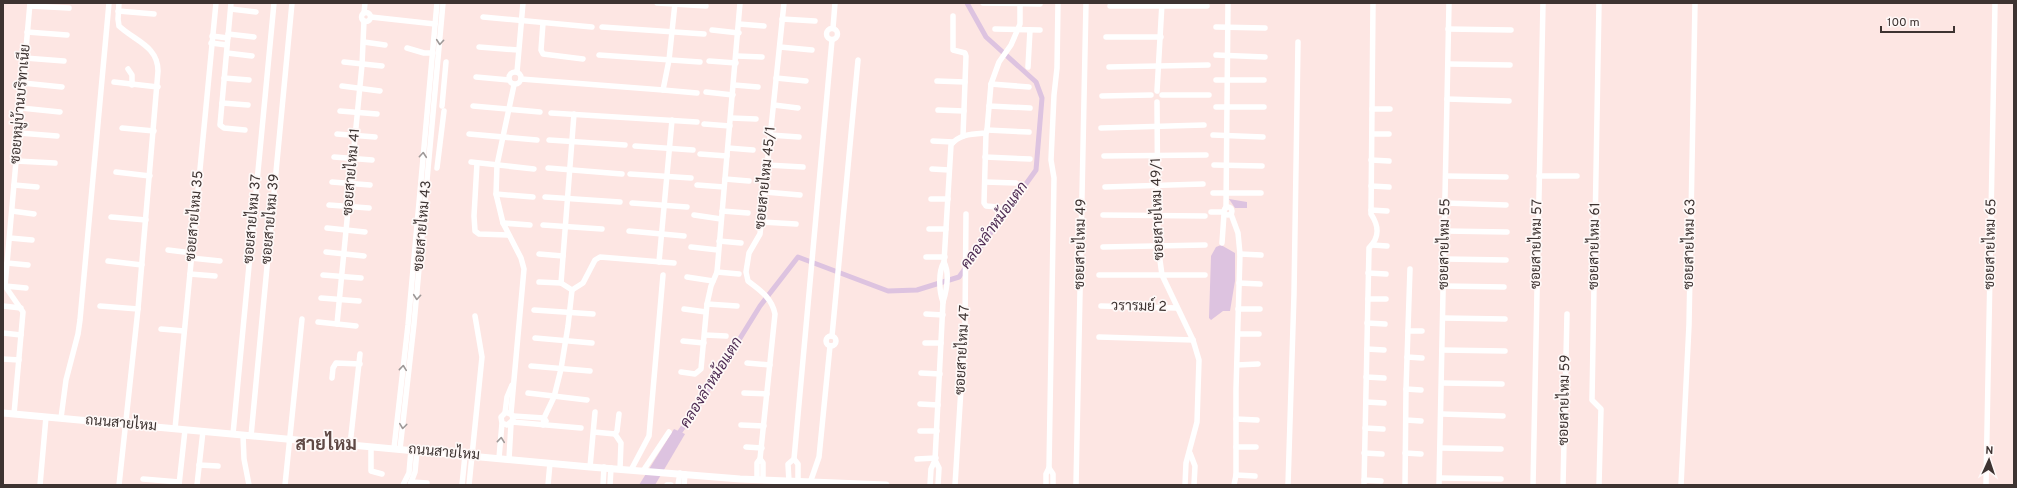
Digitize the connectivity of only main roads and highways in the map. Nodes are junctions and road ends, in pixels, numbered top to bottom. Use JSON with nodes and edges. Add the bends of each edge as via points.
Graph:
{"nodes":[{"id":1,"x":3,"y":413,"type":"edge"},
{"id":2,"x":773,"y":483,"type":"edge"},
{"id":3,"x":810,"y":484,"type":"edge"},
{"id":4,"x":886,"y":485,"type":"edge"}],
"edges":[{"from":1,"to":2,"type":"main road","name":"ถนนสายไหม"},
{"from":2,"to":3,"type":"main road","name":"ถนนสายไหม"},
{"from":3,"to":4,"type":"main road","name":"ถนนสายไหม"}]}
